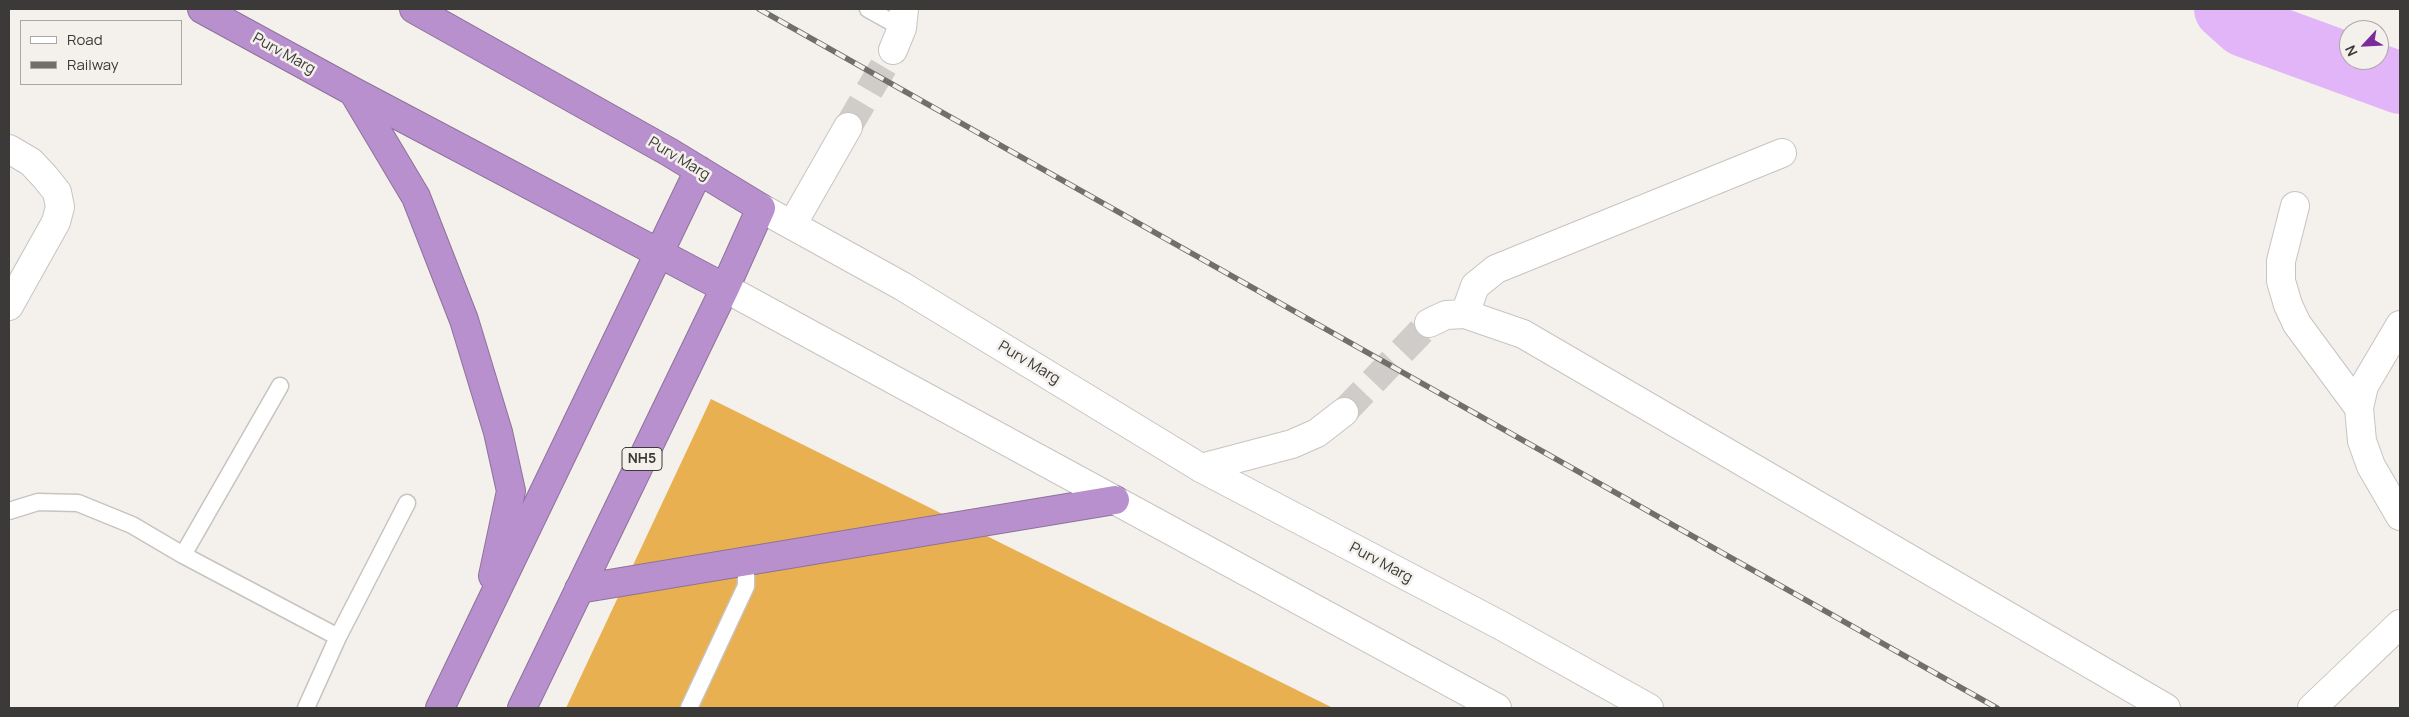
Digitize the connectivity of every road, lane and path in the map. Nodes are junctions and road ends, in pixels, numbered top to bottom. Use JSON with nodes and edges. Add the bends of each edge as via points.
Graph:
{"nodes":[{"id":1,"x":202,"y":9,"type":"edge"},
{"id":2,"x":414,"y":9,"type":"edge"},
{"id":3,"x":868,"y":9,"type":"edge"},
{"id":4,"x":900,"y":29,"type":"edge"},
{"id":5,"x":354,"y":92,"type":"junction"},
{"id":6,"x":848,"y":127,"type":"tunnel mouth"},
{"id":7,"x":9,"y":150,"type":"edge"},
{"id":8,"x":1782,"y":153,"type":"dead end"},
{"id":9,"x":699,"y":170,"type":"junction"},
{"id":10,"x":2295,"y":206,"type":"dead end"},
{"id":11,"x":761,"y":208,"type":"junction"},
{"id":12,"x":792,"y":225,"type":"junction"},
{"id":13,"x":659,"y":254,"type":"junction"},
{"id":14,"x":725,"y":288,"type":"junction"},
{"id":15,"x":9,"y":306,"type":"edge"},
{"id":16,"x":1465,"y":314,"type":"junction"},
{"id":17,"x":1429,"y":323,"type":"tunnel mouth"},
{"id":18,"x":2400,"y":325,"type":"edge"},
{"id":19,"x":280,"y":386,"type":"dead end"},
{"id":20,"x":2359,"y":408,"type":"junction"},
{"id":21,"x":1344,"y":412,"type":"tunnel mouth"},
{"id":22,"x":1201,"y":468,"type":"junction"},
{"id":23,"x":1115,"y":500,"type":"junction"},
{"id":24,"x":408,"y":502,"type":"dead end"},
{"id":25,"x":9,"y":511,"type":"edge"},
{"id":26,"x":2400,"y":516,"type":"edge"},
{"id":27,"x":183,"y":555,"type":"junction"},
{"id":28,"x":746,"y":562,"type":"junction"},
{"id":29,"x":579,"y":589,"type":"junction"},
{"id":30,"x":484,"y":619,"type":"junction"},
{"id":31,"x":2400,"y":624,"type":"edge"},
{"id":32,"x":338,"y":637,"type":"junction"},
{"id":33,"x":1493,"y":707,"type":"edge"},
{"id":34,"x":306,"y":708,"type":"edge"},
{"id":35,"x":440,"y":708,"type":"edge"},
{"id":36,"x":522,"y":708,"type":"edge"},
{"id":37,"x":689,"y":708,"type":"edge"},
{"id":38,"x":1649,"y":708,"type":"edge"},
{"id":39,"x":2166,"y":708,"type":"edge"},
{"id":40,"x":2312,"y":708,"type":"edge"}],
"edges":[{"from":1,"to":5,"type":"highway","name":"Purv Marg"},
{"from":2,"to":9,"type":"highway","name":"Purv Marg"},
{"from":3,"to":4,"type":"lane"},
{"from":5,"to":13,"type":"highway","name":"Purv Marg"},
{"from":5,"to":30,"type":"highway","via":[[416,197],[464,320],[498,432],[511,491]]},
{"from":6,"to":12,"type":"street"},
{"from":7,"to":15,"type":"street","via":[[31,162],[45,177],[57,192],[60,208],[56,222]]},
{"from":8,"to":16,"type":"street","via":[[1496,270],[1475,286]]},
{"from":9,"to":11,"type":"highway","name":"Purv Marg"},
{"from":9,"to":13,"type":"highway"},
{"from":10,"to":20,"type":"street","via":[[2281,261],[2281,281],[2288,305],[2297,324]]},
{"from":11,"to":12,"type":"street","name":"Purv Marg"},
{"from":11,"to":14,"type":"highway","number":"NH5"},
{"from":12,"to":22,"type":"street","name":"Purv Marg","via":[[902,286]]},
{"from":13,"to":14,"type":"highway","name":"Purv Marg"},
{"from":13,"to":30,"type":"highway"},
{"from":14,"to":23,"type":"street"},
{"from":14,"to":29,"type":"highway","number":"NH5"},
{"from":16,"to":17,"type":"street","via":[[1446,315]]},
{"from":16,"to":39,"type":"street","via":[[1523,334]]},
{"from":18,"to":20,"type":"street","via":[[2364,386]]},
{"from":19,"to":27,"type":"lane"},
{"from":20,"to":26,"type":"street","via":[[2362,441],[2371,466]]},
{"from":21,"to":22,"type":"street","via":[[1317,433],[1292,444]]},
{"from":22,"to":38,"type":"street","name":"Purv Marg","via":[[1500,625]]},
{"from":23,"to":28,"type":"highway"},
{"from":23,"to":33,"type":"street"},
{"from":24,"to":32,"type":"lane"},
{"from":25,"to":27,"type":"lane","via":[[38,502],[78,503],[132,525]]},
{"from":27,"to":32,"type":"lane"},
{"from":28,"to":29,"type":"highway"},
{"from":28,"to":37,"type":"lane","via":[[746,586]]},
{"from":29,"to":36,"type":"highway","number":"NH5"},
{"from":30,"to":35,"type":"highway"},
{"from":31,"to":40,"type":"street"},
{"from":32,"to":34,"type":"lane"}]}
